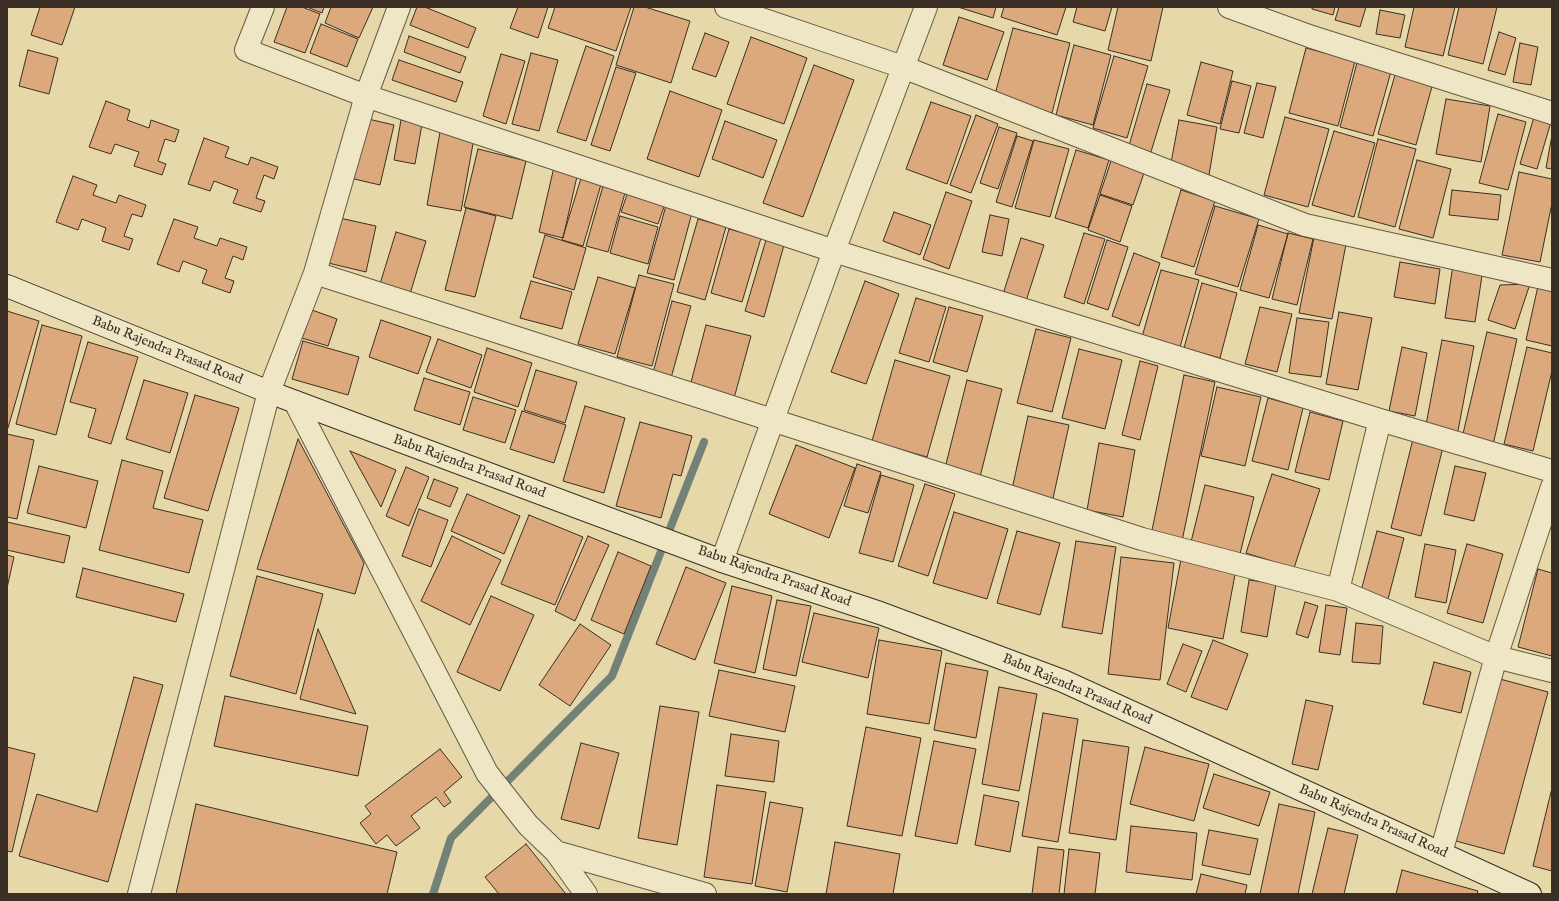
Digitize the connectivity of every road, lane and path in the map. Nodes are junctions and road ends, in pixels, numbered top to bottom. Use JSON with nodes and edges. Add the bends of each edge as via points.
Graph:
{"nodes":[{"id":1,"x":263,"y":7,"type":"edge"},
{"id":2,"x":399,"y":7,"type":"edge"},
{"id":3,"x":726,"y":7,"type":"edge"},
{"id":4,"x":926,"y":7,"type":"edge"},
{"id":5,"x":1229,"y":7,"type":"edge"},
{"id":6,"x":903,"y":67,"type":"junction"},
{"id":7,"x":366,"y":96,"type":"junction"},
{"id":8,"x":1552,"y":113,"type":"edge"},
{"id":9,"x":834,"y":251,"type":"junction"},
{"id":10,"x":315,"y":273,"type":"junction"},
{"id":11,"x":1552,"y":280,"type":"edge"},
{"id":12,"x":7,"y":286,"type":"edge"},
{"id":13,"x":268,"y":392,"type":"junction"},
{"id":14,"x":295,"y":402,"type":"junction"},
{"id":15,"x":774,"y":419,"type":"junction"},
{"id":16,"x":1380,"y":420,"type":"junction"},
{"id":17,"x":1552,"y":471,"type":"edge"},
{"id":18,"x":1552,"y":487,"type":"edge"},
{"id":19,"x":722,"y":561,"type":"junction"},
{"id":20,"x":1338,"y":590,"type":"junction"},
{"id":21,"x":1496,"y":657,"type":"junction"},
{"id":22,"x":1552,"y":671,"type":"edge"},
{"id":23,"x":556,"y":852,"type":"junction"},
{"id":24,"x":1441,"y":853,"type":"junction"},
{"id":25,"x":139,"y":894,"type":"edge"},
{"id":26,"x":586,"y":894,"type":"edge"},
{"id":27,"x":705,"y":894,"type":"edge"},
{"id":28,"x":1530,"y":894,"type":"edge"}],
"edges":[{"from":1,"to":7,"type":"street","via":[[246,50]]},
{"from":2,"to":7,"type":"street"},
{"from":3,"to":6,"type":"street"},
{"from":4,"to":6,"type":"street"},
{"from":5,"to":8,"type":"street","via":[[1312,37]]},
{"from":6,"to":9,"type":"street"},
{"from":6,"to":11,"type":"street","via":[[1305,225]]},
{"from":7,"to":9,"type":"street"},
{"from":7,"to":10,"type":"street"},
{"from":9,"to":15,"type":"street"},
{"from":9,"to":16,"type":"street"},
{"from":10,"to":13,"type":"street"},
{"from":10,"to":15,"type":"street"},
{"from":12,"to":13,"type":"street","name":"Babu Rajendra Prasad Road"},
{"from":13,"to":14,"type":"street","name":"Babu Rajendra Prasad Road"},
{"from":13,"to":25,"type":"street"},
{"from":14,"to":19,"type":"street","name":"Babu Rajendra Prasad Road"},
{"from":14,"to":23,"type":"street","via":[[487,773],[528,825]]},
{"from":15,"to":19,"type":"street"},
{"from":15,"to":20,"type":"street","via":[[1142,539]]},
{"from":16,"to":17,"type":"street"},
{"from":16,"to":20,"type":"street"},
{"from":18,"to":21,"type":"street"},
{"from":19,"to":24,"type":"street","name":"Babu Rajendra Prasad Road","via":[[880,613],[1063,681]]},
{"from":20,"to":21,"type":"street"},
{"from":21,"to":22,"type":"street"},
{"from":21,"to":24,"type":"street"},
{"from":23,"to":26,"type":"street"},
{"from":23,"to":27,"type":"street"},
{"from":24,"to":28,"type":"street","name":"Babu Rajendra Prasad Road"}]}
